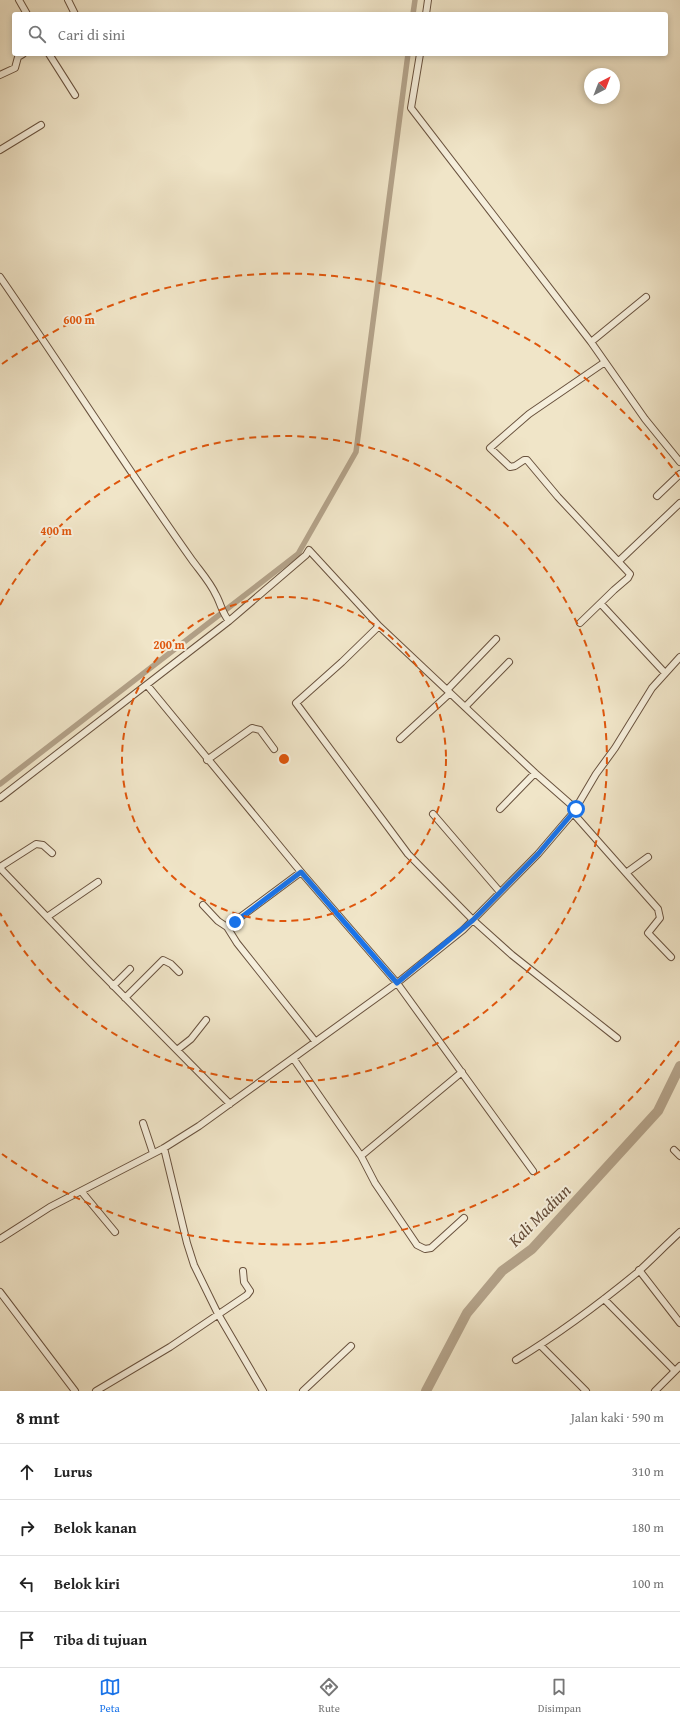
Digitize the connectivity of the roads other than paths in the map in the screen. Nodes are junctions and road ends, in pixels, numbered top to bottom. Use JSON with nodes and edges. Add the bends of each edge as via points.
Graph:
{"nodes":[{"id":1,"x":19,"y":0,"type":"edge"},
{"id":2,"x":68,"y":0,"type":"edge"},
{"id":3,"x":428,"y":0,"type":"edge"},
{"id":4,"x":26,"y":12,"type":"edge"},
{"id":5,"x":74,"y":12,"type":"edge"},
{"id":6,"x":426,"y":12,"type":"edge"},
{"id":7,"x":20,"y":56,"type":"edge"},
{"id":8,"x":50,"y":56,"type":"edge"},
{"id":9,"x":420,"y":56,"type":"edge"},
{"id":10,"x":0,"y":75,"type":"edge"},
{"id":11,"x":75,"y":94,"type":"dead end"},
{"id":12,"x":41,"y":125,"type":"dead end"},
{"id":13,"x":0,"y":150,"type":"edge"},
{"id":14,"x":0,"y":277,"type":"edge"},
{"id":15,"x":646,"y":297,"type":"dead end"},
{"id":16,"x":591,"y":342,"type":"junction"},
{"id":17,"x":605,"y":362,"type":"junction"},
{"id":18,"x":680,"y":462,"type":"edge"},
{"id":19,"x":680,"y":474,"type":"edge"},
{"id":20,"x":657,"y":496,"type":"dead end"},
{"id":21,"x":680,"y":503,"type":"edge"},
{"id":22,"x":619,"y":561,"type":"junction"},
{"id":23,"x":601,"y":604,"type":"junction"},
{"id":24,"x":228,"y":620,"type":"junction"},
{"id":25,"x":580,"y":623,"type":"dead end"},
{"id":26,"x":379,"y":626,"type":"junction"},
{"id":27,"x":496,"y":639,"type":"dead end"},
{"id":28,"x":680,"y":657,"type":"edge"},
{"id":29,"x":509,"y":662,"type":"dead end"},
{"id":30,"x":665,"y":673,"type":"junction"},
{"id":31,"x":147,"y":685,"type":"junction"},
{"id":32,"x":449,"y":691,"type":"junction"},
{"id":33,"x":465,"y":706,"type":"junction"},
{"id":34,"x":400,"y":739,"type":"dead end"},
{"id":35,"x":274,"y":750,"type":"dead end"},
{"id":36,"x":207,"y":760,"type":"junction"},
{"id":37,"x":535,"y":773,"type":"junction"},
{"id":38,"x":0,"y":798,"type":"edge"},
{"id":39,"x":500,"y":809,"type":"dead end"},
{"id":40,"x":574,"y":811,"type":"junction"},
{"id":41,"x":433,"y":814,"type":"dead end"},
{"id":42,"x":52,"y":853,"type":"dead end"},
{"id":43,"x":648,"y":857,"type":"dead end"},
{"id":44,"x":0,"y":868,"type":"edge"},
{"id":45,"x":301,"y":872,"type":"junction"},
{"id":46,"x":626,"y":873,"type":"junction"},
{"id":47,"x":98,"y":882,"type":"dead end"},
{"id":48,"x":500,"y":892,"type":"junction"},
{"id":49,"x":203,"y":905,"type":"dead end"},
{"id":50,"x":47,"y":918,"type":"junction"},
{"id":51,"x":473,"y":920,"type":"junction"},
{"id":52,"x":227,"y":927,"type":"junction"},
{"id":53,"x":671,"y":957,"type":"dead end"},
{"id":54,"x":130,"y":969,"type":"dead end"},
{"id":55,"x":179,"y":972,"type":"dead end"},
{"id":56,"x":397,"y":983,"type":"junction"},
{"id":57,"x":113,"y":986,"type":"junction"},
{"id":58,"x":125,"y":998,"type":"junction"},
{"id":59,"x":206,"y":1020,"type":"dead end"},
{"id":60,"x":617,"y":1038,"type":"dead end"},
{"id":61,"x":315,"y":1041,"type":"junction"},
{"id":62,"x":177,"y":1050,"type":"junction"},
{"id":63,"x":293,"y":1058,"type":"junction"},
{"id":64,"x":462,"y":1072,"type":"junction"},
{"id":65,"x":230,"y":1104,"type":"junction"},
{"id":66,"x":143,"y":1123,"type":"dead end"},
{"id":67,"x":164,"y":1148,"type":"junction"},
{"id":68,"x":674,"y":1150,"type":"dead end"},
{"id":69,"x":153,"y":1153,"type":"junction"},
{"id":70,"x":361,"y":1156,"type":"junction"},
{"id":71,"x":680,"y":1156,"type":"edge"},
{"id":72,"x":533,"y":1171,"type":"dead end"},
{"id":73,"x":81,"y":1191,"type":"junction"},
{"id":74,"x":464,"y":1218,"type":"dead end"},
{"id":75,"x":115,"y":1232,"type":"dead end"},
{"id":76,"x":680,"y":1232,"type":"edge"},
{"id":77,"x":0,"y":1239,"type":"edge"},
{"id":78,"x":639,"y":1270,"type":"junction"},
{"id":79,"x":243,"y":1271,"type":"dead end"},
{"id":80,"x":0,"y":1292,"type":"edge"},
{"id":81,"x":604,"y":1300,"type":"junction"},
{"id":82,"x":218,"y":1314,"type":"junction"},
{"id":83,"x":680,"y":1323,"type":"edge"},
{"id":84,"x":351,"y":1346,"type":"dead end"},
{"id":85,"x":540,"y":1346,"type":"junction"},
{"id":86,"x":516,"y":1360,"type":"dead end"},
{"id":87,"x":680,"y":1366,"type":"edge"},
{"id":88,"x":675,"y":1371,"type":"junction"},
{"id":89,"x":260,"y":1390,"type":"edge"},
{"id":90,"x":75,"y":1391,"type":"edge"},
{"id":91,"x":96,"y":1391,"type":"edge"},
{"id":92,"x":303,"y":1391,"type":"edge"},
{"id":93,"x":586,"y":1391,"type":"edge"},
{"id":94,"x":655,"y":1391,"type":"edge"}],
"edges":[{"from":1,"to":4,"type":"street"},
{"from":2,"to":5,"type":"street"},
{"from":3,"to":6,"type":"street"},
{"from":7,"to":10,"type":"street","via":[[15,68]]},
{"from":8,"to":11,"type":"street"},
{"from":9,"to":16,"type":"street","via":[[412,108]]},
{"from":12,"to":13,"type":"street"},
{"from":14,"to":24,"type":"street","via":[[155,508],[208,582]]},
{"from":15,"to":16,"type":"street"},
{"from":16,"to":17,"type":"street"},
{"from":17,"to":18,"type":"street","via":[[645,419]]},
{"from":17,"to":22,"type":"street","via":[[529,414],[490,448],[510,467],[527,460]]},
{"from":19,"to":20,"type":"street"},
{"from":21,"to":22,"type":"street"},
{"from":22,"to":23,"type":"street","via":[[630,576]]},
{"from":23,"to":25,"type":"street"},
{"from":23,"to":30,"type":"street"},
{"from":24,"to":26,"type":"street","via":[[310,550]]},
{"from":24,"to":31,"type":"street"},
{"from":26,"to":32,"type":"street"},
{"from":26,"to":51,"type":"street","via":[[296,703],[408,854]]},
{"from":27,"to":32,"type":"street"},
{"from":28,"to":30,"type":"street"},
{"from":29,"to":33,"type":"street"},
{"from":30,"to":40,"type":"street","via":[[652,688]]},
{"from":31,"to":36,"type":"street"},
{"from":31,"to":38,"type":"street"},
{"from":32,"to":33,"type":"street"},
{"from":32,"to":34,"type":"street"},
{"from":33,"to":37,"type":"street"},
{"from":35,"to":36,"type":"street","via":[[260,730],[252,728]]},
{"from":36,"to":45,"type":"street"},
{"from":37,"to":39,"type":"street"},
{"from":37,"to":40,"type":"street"},
{"from":40,"to":46,"type":"street"},
{"from":40,"to":48,"type":"street","via":[[538,854]]},
{"from":41,"to":48,"type":"street"},
{"from":42,"to":44,"type":"street","via":[[43,845],[36,844]]},
{"from":43,"to":46,"type":"street"},
{"from":44,"to":50,"type":"street"},
{"from":45,"to":52,"type":"street"},
{"from":45,"to":56,"type":"street"},
{"from":46,"to":53,"type":"street","via":[[660,912],[660,918],[648,933]]},
{"from":47,"to":50,"type":"street"},
{"from":48,"to":51,"type":"street"},
{"from":49,"to":52,"type":"street"},
{"from":50,"to":57,"type":"street"},
{"from":51,"to":56,"type":"street"},
{"from":51,"to":60,"type":"street","via":[[512,955]]},
{"from":52,"to":61,"type":"street"},
{"from":54,"to":57,"type":"street"},
{"from":55,"to":58,"type":"street","via":[[163,960]]},
{"from":56,"to":61,"type":"street"},
{"from":56,"to":64,"type":"street"},
{"from":57,"to":58,"type":"street"},
{"from":58,"to":62,"type":"street"},
{"from":59,"to":62,"type":"street","via":[[191,1039]]},
{"from":61,"to":63,"type":"street"},
{"from":62,"to":65,"type":"street"},
{"from":63,"to":65,"type":"street"},
{"from":63,"to":70,"type":"street"},
{"from":64,"to":70,"type":"street"},
{"from":64,"to":72,"type":"street"},
{"from":65,"to":67,"type":"street"},
{"from":66,"to":69,"type":"street"},
{"from":67,"to":69,"type":"street"},
{"from":67,"to":82,"type":"street","via":[[194,1265]]},
{"from":68,"to":71,"type":"street"},
{"from":69,"to":73,"type":"street"},
{"from":70,"to":74,"type":"street","via":[[375,1183],[424,1250],[432,1248]]},
{"from":73,"to":75,"type":"street"},
{"from":73,"to":77,"type":"street","via":[[50,1207]]},
{"from":76,"to":78,"type":"street"},
{"from":78,"to":81,"type":"street"},
{"from":78,"to":83,"type":"street"},
{"from":79,"to":82,"type":"street","via":[[249,1293]]},
{"from":80,"to":90,"type":"street"},
{"from":81,"to":85,"type":"street"},
{"from":81,"to":88,"type":"street"},
{"from":82,"to":89,"type":"street"},
{"from":82,"to":91,"type":"street","via":[[170,1347]]},
{"from":84,"to":92,"type":"street"},
{"from":85,"to":86,"type":"street"},
{"from":85,"to":93,"type":"street"},
{"from":87,"to":88,"type":"street"},
{"from":88,"to":94,"type":"street"}]}
